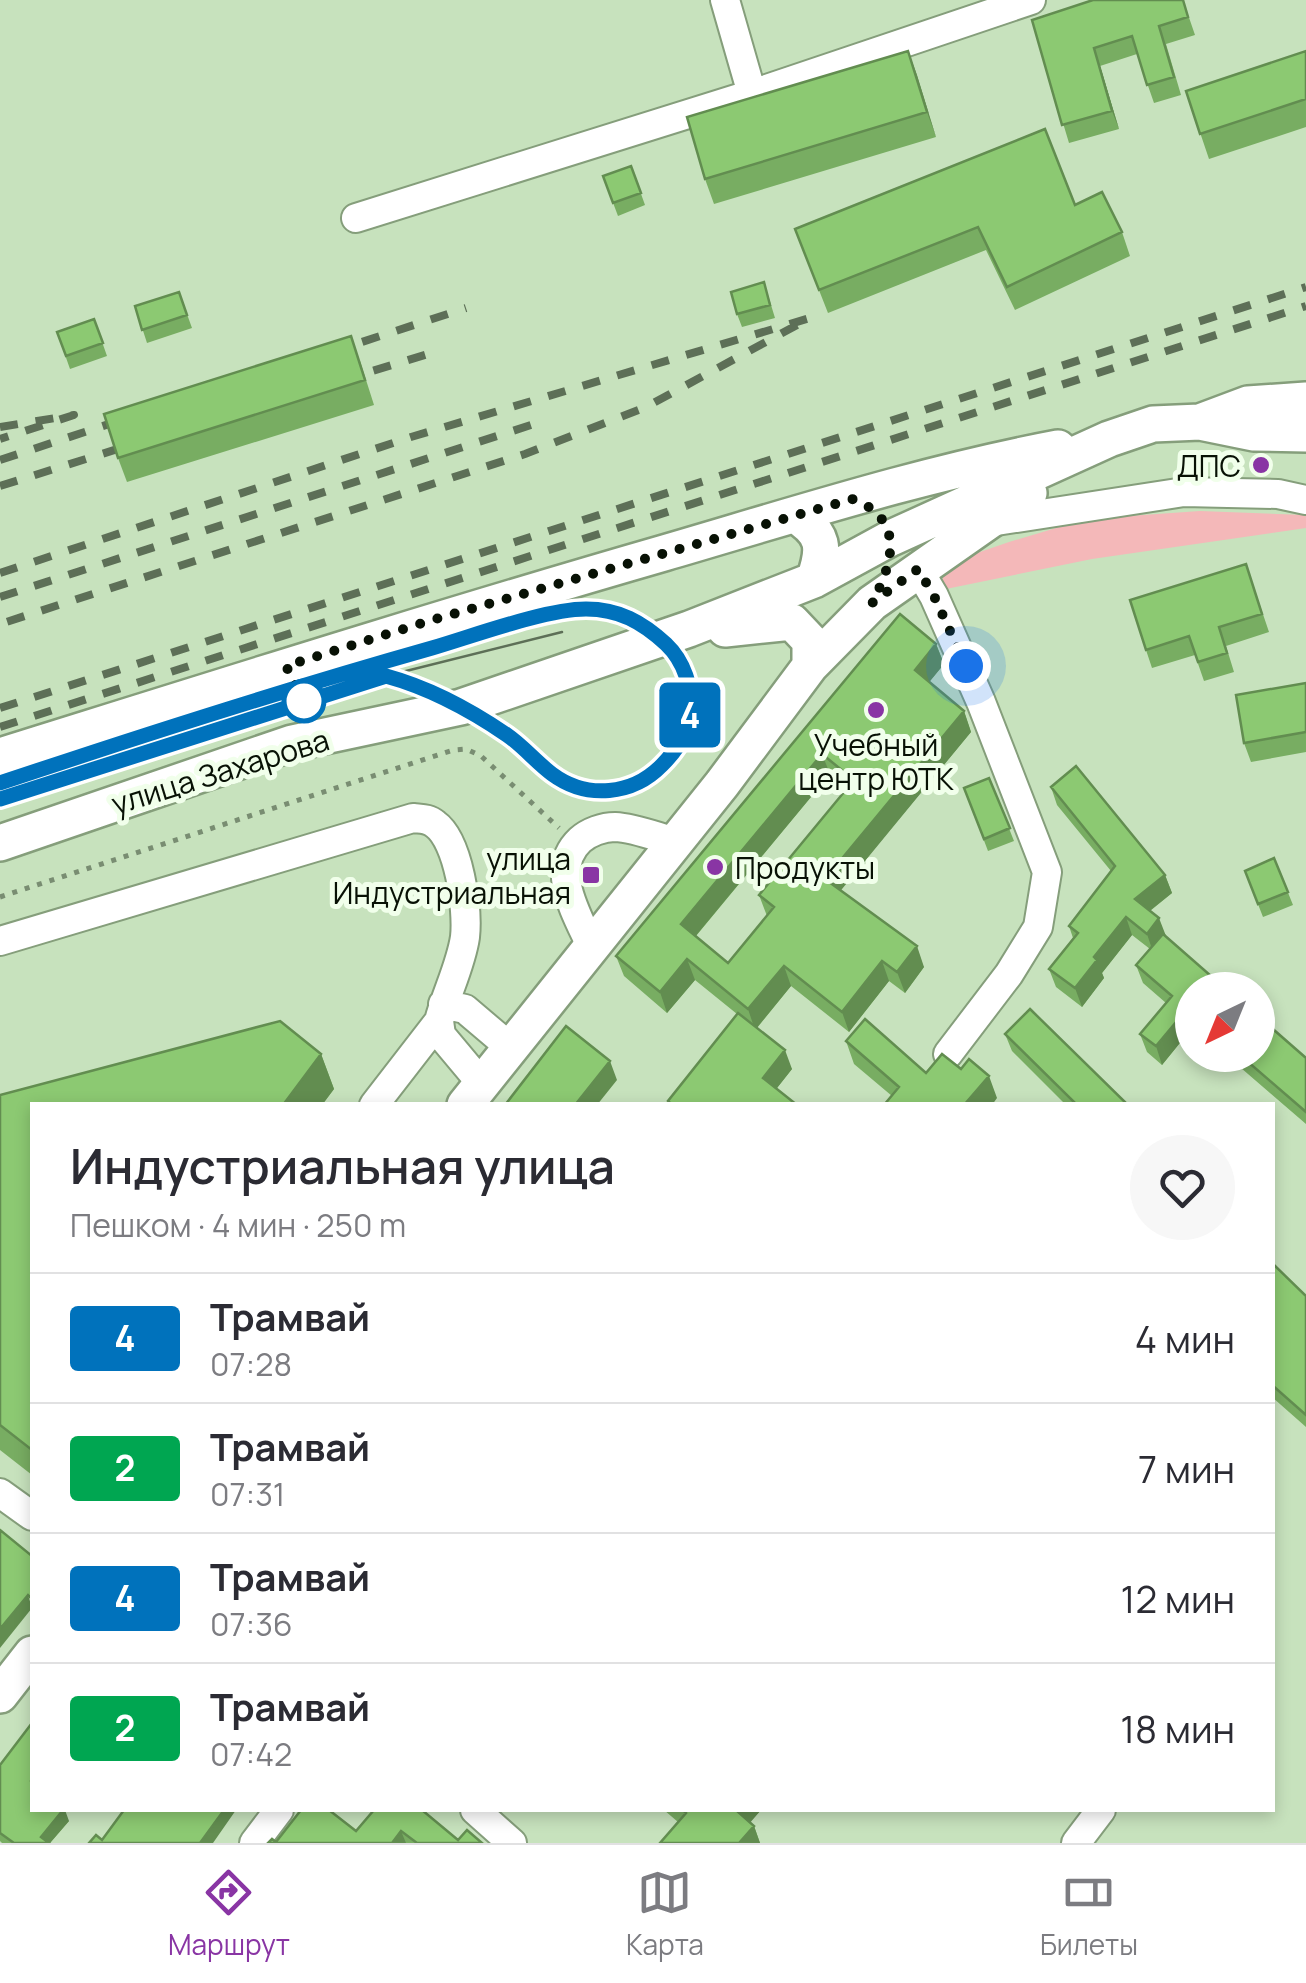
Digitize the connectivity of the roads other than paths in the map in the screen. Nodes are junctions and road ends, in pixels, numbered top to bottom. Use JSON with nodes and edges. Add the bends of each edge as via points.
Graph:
{"nodes":[{"id":1,"x":725,"y":0,"type":"edge"},
{"id":2,"x":1031,"y":0,"type":"edge"},
{"id":3,"x":752,"y":94,"type":"junction"},
{"id":4,"x":356,"y":218,"type":"dead end"},
{"id":5,"x":1306,"y":400,"type":"edge"},
{"id":6,"x":1200,"y":422,"type":"junction"},
{"id":7,"x":1306,"y":434,"type":"edge"},
{"id":8,"x":1108,"y":439,"type":"junction"},
{"id":9,"x":853,"y":499,"type":"junction"},
{"id":10,"x":1306,"y":500,"type":"edge"},
{"id":11,"x":795,"y":514,"type":"junction"},
{"id":12,"x":990,"y":522,"type":"junction"},
{"id":13,"x":890,"y":538,"type":"junction"},
{"id":14,"x":918,"y":569,"type":"junction"},
{"id":15,"x":814,"y":580,"type":"junction"},
{"id":16,"x":872,"y":603,"type":"junction"},
{"id":17,"x":690,"y":629,"type":"junction"},
{"id":18,"x":810,"y":666,"type":"junction"},
{"id":19,"x":0,"y":756,"type":"edge"},
{"id":20,"x":676,"y":842,"type":"junction"},
{"id":21,"x":0,"y":843,"type":"edge"},
{"id":22,"x":0,"y":941,"type":"edge"},
{"id":23,"x":592,"y":948,"type":"junction"},
{"id":24,"x":441,"y":1012,"type":"junction"},
{"id":25,"x":511,"y":1048,"type":"junction"},
{"id":26,"x":948,"y":1054,"type":"edge"},
{"id":27,"x":474,"y":1095,"type":"edge"},
{"id":28,"x":376,"y":1102,"type":"edge"},
{"id":29,"x":0,"y":1494,"type":"edge"},
{"id":30,"x":30,"y":1515,"type":"edge"},
{"id":31,"x":30,"y":1656,"type":"edge"},
{"id":32,"x":1,"y":1691,"type":"edge"},
{"id":33,"x":277,"y":1812,"type":"edge"},
{"id":34,"x":477,"y":1812,"type":"edge"},
{"id":35,"x":1099,"y":1812,"type":"edge"},
{"id":36,"x":254,"y":1843,"type":"edge"},
{"id":37,"x":512,"y":1843,"type":"edge"},
{"id":38,"x":1076,"y":1843,"type":"edge"}],
"edges":[{"from":1,"to":3,"type":"street"},
{"from":2,"to":3,"type":"street"},
{"from":3,"to":4,"type":"street"},
{"from":5,"to":6,"type":"main road","name":"улица Захарова","via":[[1248,404]]},
{"from":6,"to":7,"type":"main road","name":"улица Захарова"},
{"from":6,"to":8,"type":"main road","name":"улица Захарова","via":[[1153,424]]},
{"from":8,"to":9,"type":"main road","name":"улица Захарова"},
{"from":8,"to":12,"type":"main road"},
{"from":8,"to":13,"type":"main road","name":"улица Захарова"},
{"from":9,"to":11,"type":"main road","name":"улица Захарова"},
{"from":9,"to":13,"type":"main road","via":[[873,507]]},
{"from":10,"to":12,"type":"street","via":[[1184,492]]},
{"from":11,"to":15,"type":"main road","via":[[814,527],[820,541]]},
{"from":11,"to":19,"type":"main road","name":"улица Захарова"},
{"from":12,"to":14,"type":"main road"},
{"from":13,"to":15,"type":"main road","name":"улица Захарова"},
{"from":13,"to":16,"type":"main road","via":[[890,569]]},
{"from":14,"to":16,"type":"main road"},
{"from":14,"to":26,"type":"street","via":[[981,702],[1047,872],[1038,926]]},
{"from":15,"to":17,"type":"main road","name":"улица Захарова"},
{"from":16,"to":18,"type":"main road"},
{"from":17,"to":18,"type":"main road","via":[[792,622],[810,642]]},
{"from":17,"to":21,"type":"main road","name":"улица Захарова","via":[[461,708],[292,743]]},
{"from":18,"to":20,"type":"main road"},
{"from":20,"to":23,"type":"main road"},
{"from":20,"to":23,"type":"street","via":[[617,827],[598,829],[568,854],[569,896]]},
{"from":22,"to":24,"type":"street","via":[[426,818],[445,835],[461,875],[464,937]]},
{"from":23,"to":25,"type":"main road"},
{"from":24,"to":25,"type":"street","via":[[465,1010]]},
{"from":24,"to":27,"type":"street","via":[[441,1034]]},
{"from":24,"to":28,"type":"street"},
{"from":25,"to":27,"type":"main road"},
{"from":29,"to":30,"type":"street"},
{"from":31,"to":32,"type":"main road"},
{"from":33,"to":36,"type":"street"},
{"from":34,"to":37,"type":"street"},
{"from":35,"to":38,"type":"street"}]}
